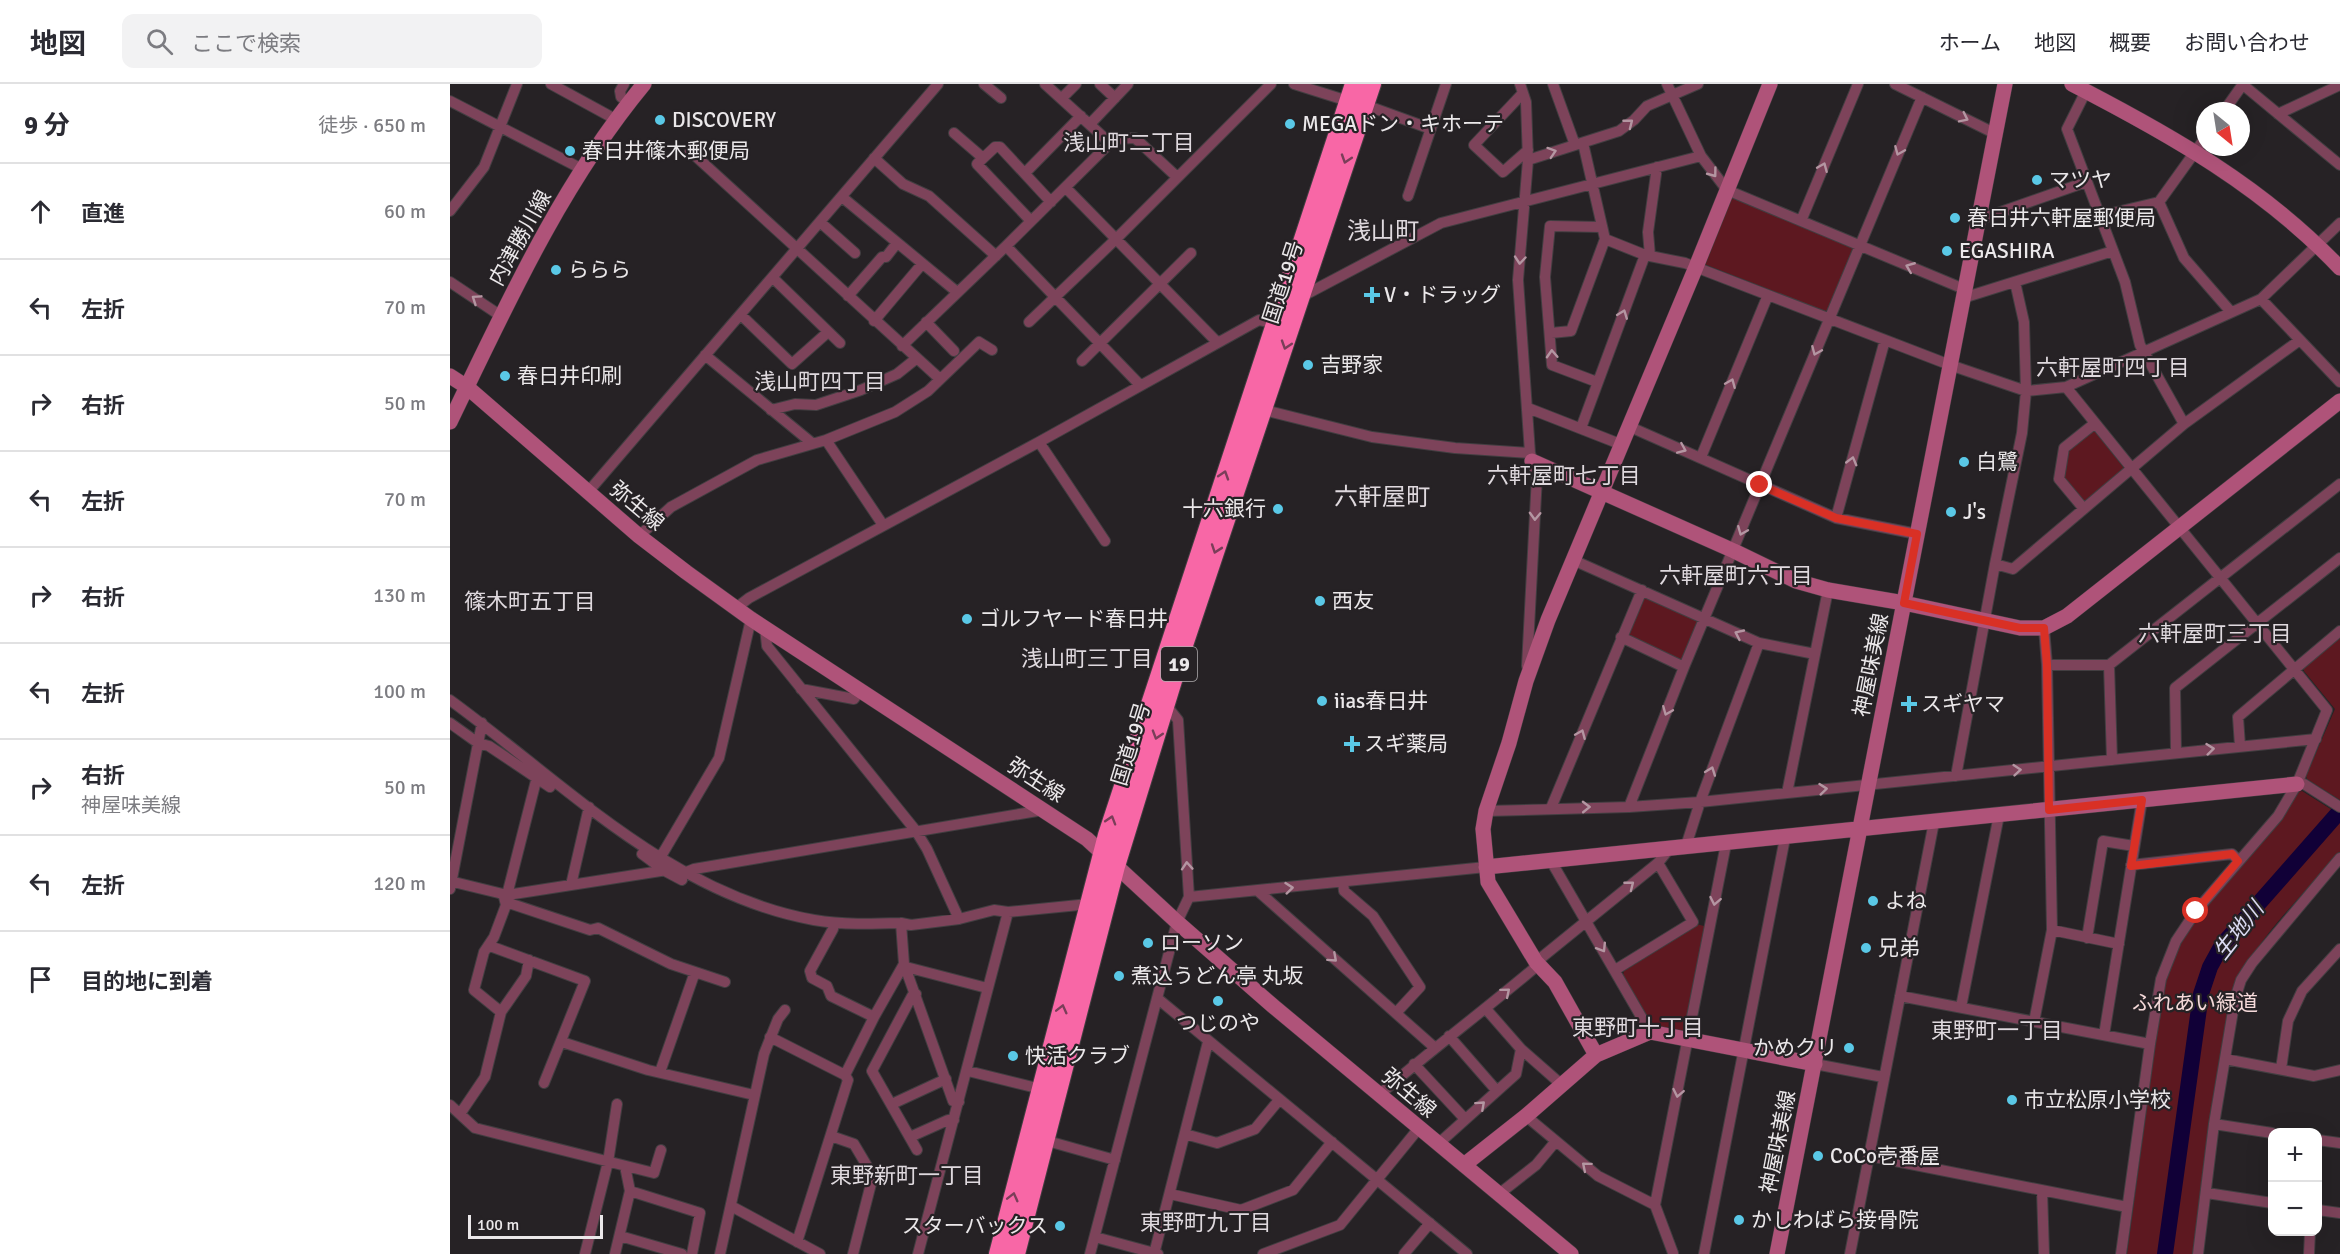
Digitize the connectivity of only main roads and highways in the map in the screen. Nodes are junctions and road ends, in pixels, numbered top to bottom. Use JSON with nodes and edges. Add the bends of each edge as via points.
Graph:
{"nodes":[{"id":1,"x":1372,"y":84,"type":"edge"},
{"id":2,"x":1355,"y":97,"type":"edge"},
{"id":3,"x":998,"y":1254,"type":"edge"},
{"id":4,"x":1016,"y":1254,"type":"edge"}],
"edges":[{"from":1,"to":2,"type":"highway","name":"国道19号","number":"19"},
{"from":3,"to":2,"type":"highway","name":"国道19号","number":"19","one_way":true,"via":[[1102,852],[1274,323]]},
{"from":2,"to":4,"type":"highway","name":"国道19号","number":"19","one_way":true,"via":[[1302,297],[1116,866]]}]}
